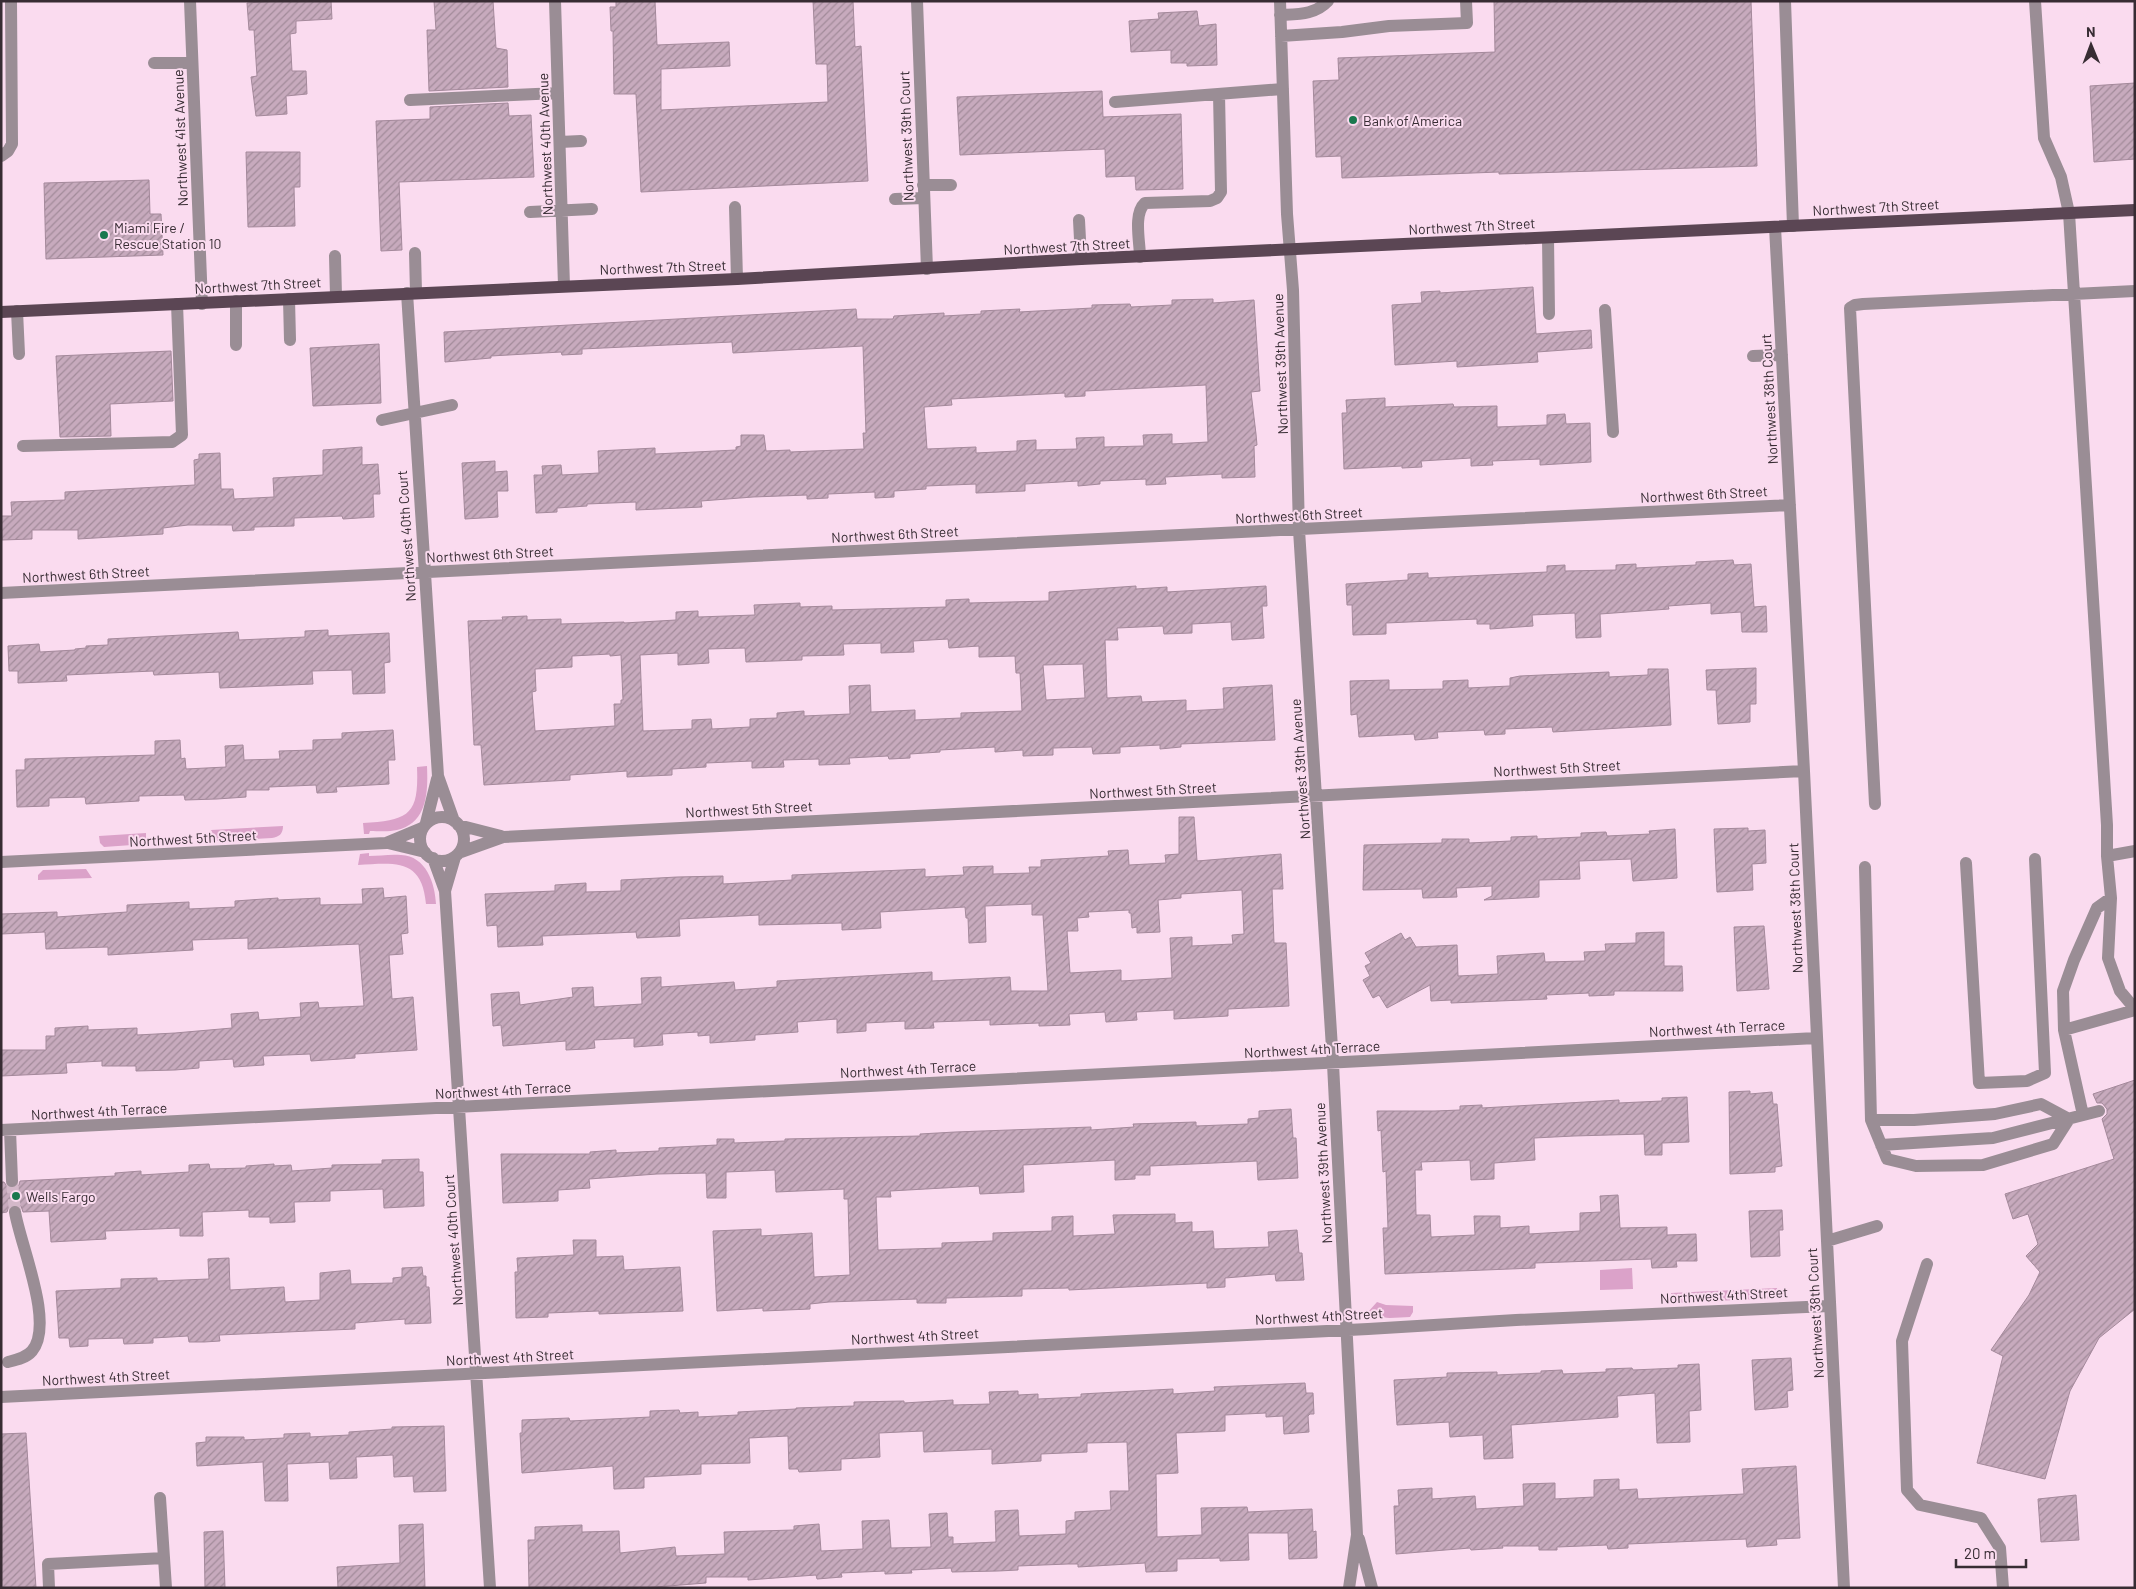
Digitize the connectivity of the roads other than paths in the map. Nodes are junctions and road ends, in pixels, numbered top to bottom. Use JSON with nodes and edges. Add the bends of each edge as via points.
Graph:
{"nodes":[{"id":1,"x":11,"y":1,"type":"edge"},
{"id":2,"x":190,"y":1,"type":"edge"},
{"id":3,"x":555,"y":1,"type":"edge"},
{"id":4,"x":917,"y":1,"type":"edge"},
{"id":5,"x":1280,"y":1,"type":"edge"},
{"id":6,"x":1328,"y":1,"type":"edge"},
{"id":7,"x":1466,"y":1,"type":"edge"},
{"id":8,"x":1785,"y":1,"type":"edge"},
{"id":9,"x":2035,"y":1,"type":"edge"},
{"id":10,"x":1280,"y":15,"type":"junction"},
{"id":11,"x":1281,"y":36,"type":"junction"},
{"id":12,"x":154,"y":62,"type":"dead end"},
{"id":13,"x":192,"y":63,"type":"junction"},
{"id":14,"x":1283,"y":89,"type":"junction"},
{"id":15,"x":558,"y":93,"type":"junction"},
{"id":16,"x":1218,"y":94,"type":"junction"},
{"id":17,"x":410,"y":100,"type":"dead end"},
{"id":18,"x":1115,"y":102,"type":"dead end"},
{"id":19,"x":581,"y":141,"type":"dead end"},
{"id":20,"x":560,"y":142,"type":"junction"},
{"id":21,"x":1,"y":156,"type":"edge"},
{"id":22,"x":951,"y":185,"type":"dead end"},
{"id":23,"x":923,"y":192,"type":"junction"},
{"id":24,"x":895,"y":199,"type":"dead end"},
{"id":25,"x":735,"y":207,"type":"dead end"},
{"id":26,"x":592,"y":209,"type":"dead end"},
{"id":27,"x":562,"y":210,"type":"junction"},
{"id":28,"x":2135,"y":210,"type":"edge"},
{"id":29,"x":530,"y":212,"type":"dead end"},
{"id":30,"x":2069,"y":213,"type":"junction"},
{"id":31,"x":1079,"y":220,"type":"dead end"},
{"id":32,"x":1793,"y":226,"type":"junction"},
{"id":33,"x":1775,"y":227,"type":"junction"},
{"id":34,"x":1548,"y":238,"type":"junction"},
{"id":35,"x":1289,"y":250,"type":"junction"},
{"id":36,"x":415,"y":252,"type":"dead end"},
{"id":37,"x":335,"y":256,"type":"dead end"},
{"id":38,"x":1140,"y":257,"type":"junction"},
{"id":39,"x":1081,"y":259,"type":"junction"},
{"id":40,"x":927,"y":269,"type":"junction"},
{"id":41,"x":737,"y":279,"type":"junction"},
{"id":42,"x":564,"y":286,"type":"junction"},
{"id":43,"x":2135,"y":291,"type":"edge"},
{"id":44,"x":412,"y":292,"type":"junction"},
{"id":45,"x":2075,"y":294,"type":"junction"},
{"id":46,"x":336,"y":296,"type":"junction"},
{"id":47,"x":289,"y":299,"type":"junction"},
{"id":48,"x":236,"y":301,"type":"junction"},
{"id":49,"x":177,"y":304,"type":"junction"},
{"id":50,"x":202,"y":304,"type":"junction"},
{"id":51,"x":1604,"y":310,"type":"dead end"},
{"id":52,"x":17,"y":311,"type":"junction"},
{"id":53,"x":1,"y":312,"type":"edge"},
{"id":54,"x":1548,"y":314,"type":"dead end"},
{"id":55,"x":290,"y":340,"type":"dead end"},
{"id":56,"x":236,"y":345,"type":"dead end"},
{"id":57,"x":19,"y":354,"type":"dead end"},
{"id":58,"x":1782,"y":355,"type":"junction"},
{"id":59,"x":1753,"y":356,"type":"dead end"},
{"id":60,"x":452,"y":404,"type":"dead end"},
{"id":61,"x":413,"y":414,"type":"junction"},
{"id":62,"x":382,"y":420,"type":"dead end"},
{"id":63,"x":1613,"y":432,"type":"dead end"},
{"id":64,"x":22,"y":446,"type":"dead end"},
{"id":65,"x":1790,"y":505,"type":"junction"},
{"id":66,"x":1299,"y":530,"type":"junction"},
{"id":67,"x":424,"y":573,"type":"junction"},
{"id":68,"x":1,"y":593,"type":"edge"},
{"id":69,"x":1804,"y":771,"type":"junction"},
{"id":70,"x":438,"y":776,"type":"junction"},
{"id":71,"x":1317,"y":797,"type":"junction"},
{"id":72,"x":1875,"y":804,"type":"dead end"},
{"id":73,"x":456,"y":823,"type":"junction"},
{"id":74,"x":424,"y":826,"type":"junction"},
{"id":75,"x":503,"y":837,"type":"junction"},
{"id":76,"x":386,"y":843,"type":"junction"},
{"id":77,"x":2135,"y":851,"type":"edge"},
{"id":78,"x":429,"y":855,"type":"junction"},
{"id":79,"x":458,"y":855,"type":"junction"},
{"id":80,"x":2107,"y":856,"type":"junction"},
{"id":81,"x":2035,"y":859,"type":"dead end"},
{"id":82,"x":1,"y":862,"type":"edge"},
{"id":83,"x":1966,"y":863,"type":"dead end"},
{"id":84,"x":1865,"y":868,"type":"dead end"},
{"id":85,"x":445,"y":891,"type":"junction"},
{"id":86,"x":2111,"y":898,"type":"junction"},
{"id":87,"x":2135,"y":1009,"type":"edge"},
{"id":88,"x":2064,"y":1030,"type":"junction"},
{"id":89,"x":1816,"y":1038,"type":"junction"},
{"id":90,"x":1333,"y":1064,"type":"junction"},
{"id":91,"x":459,"y":1108,"type":"junction"},
{"id":92,"x":2099,"y":1111,"type":"dead end"},
{"id":93,"x":2083,"y":1115,"type":"junction"},
{"id":94,"x":2069,"y":1119,"type":"junction"},
{"id":95,"x":1871,"y":1120,"type":"junction"},
{"id":96,"x":6,"y":1130,"type":"edge"},
{"id":97,"x":1881,"y":1145,"type":"junction"},
{"id":98,"x":12,"y":1181,"type":"tunnel mouth"},
{"id":99,"x":15,"y":1212,"type":"tunnel mouth"},
{"id":100,"x":1877,"y":1226,"type":"dead end"},
{"id":101,"x":1826,"y":1242,"type":"junction"},
{"id":102,"x":1927,"y":1264,"type":"dead end"},
{"id":103,"x":1829,"y":1306,"type":"junction"},
{"id":104,"x":1346,"y":1330,"type":"junction"},
{"id":105,"x":8,"y":1362,"type":"dead end"},
{"id":106,"x":477,"y":1374,"type":"junction"},
{"id":107,"x":1,"y":1398,"type":"edge"},
{"id":108,"x":160,"y":1498,"type":"dead end"},
{"id":109,"x":1357,"y":1535,"type":"junction"},
{"id":110,"x":164,"y":1558,"type":"junction"},
{"id":111,"x":49,"y":1588,"type":"edge"},
{"id":112,"x":166,"y":1588,"type":"edge"},
{"id":113,"x":490,"y":1588,"type":"edge"},
{"id":114,"x":1351,"y":1588,"type":"edge"},
{"id":115,"x":1368,"y":1588,"type":"edge"},
{"id":116,"x":1372,"y":1588,"type":"edge"},
{"id":117,"x":1843,"y":1588,"type":"edge"},
{"id":118,"x":2003,"y":1588,"type":"edge"}],
"edges":[{"from":1,"to":21,"type":"street","via":[[12,144]]},
{"from":2,"to":13,"type":"street","name":"Northwest 41st Avenue"},
{"from":3,"to":15,"type":"street","name":"Northwest 40th Avenue"},
{"from":4,"to":23,"type":"street","name":"Northwest 39th Court"},
{"from":5,"to":10,"type":"street","name":"Northwest 39th Avenue"},
{"from":6,"to":10,"type":"street","via":[[1310,13]]},
{"from":7,"to":11,"type":"street","via":[[1466,23]]},
{"from":8,"to":32,"type":"street"},
{"from":9,"to":30,"type":"street","via":[[2044,138],[2061,177]]},
{"from":10,"to":11,"type":"street","name":"Northwest 39th Avenue"},
{"from":11,"to":14,"type":"street","name":"Northwest 39th Avenue"},
{"from":12,"to":13,"type":"street"},
{"from":13,"to":50,"type":"street","name":"Northwest 41st Avenue"},
{"from":14,"to":16,"type":"street"},
{"from":14,"to":35,"type":"street","name":"Northwest 39th Avenue"},
{"from":15,"to":17,"type":"street"},
{"from":15,"to":20,"type":"street","name":"Northwest 40th Avenue"},
{"from":16,"to":18,"type":"street"},
{"from":16,"to":38,"type":"street","via":[[1221,192],[1210,201],[1145,203],[1139,215]]},
{"from":19,"to":20,"type":"street"},
{"from":20,"to":27,"type":"street","name":"Northwest 40th Avenue"},
{"from":22,"to":23,"type":"street"},
{"from":23,"to":24,"type":"street"},
{"from":23,"to":40,"type":"street","name":"Northwest 39th Court"},
{"from":25,"to":41,"type":"street"},
{"from":26,"to":27,"type":"street"},
{"from":27,"to":29,"type":"street"},
{"from":27,"to":42,"type":"street","name":"Northwest 40th Avenue"},
{"from":28,"to":30,"type":"main road","name":"Northwest 7th Street"},
{"from":30,"to":32,"type":"main road","name":"Northwest 7th Street"},
{"from":30,"to":45,"type":"street"},
{"from":31,"to":39,"type":"street"},
{"from":32,"to":33,"type":"main road","name":"Northwest 7th Street"},
{"from":33,"to":34,"type":"main road","name":"Northwest 7th Street"},
{"from":33,"to":58,"type":"street","name":"Northwest 38th Court"},
{"from":34,"to":35,"type":"main road","name":"Northwest 7th Street"},
{"from":34,"to":54,"type":"street"},
{"from":35,"to":38,"type":"main road","name":"Northwest 7th Street"},
{"from":35,"to":66,"type":"street","name":"Northwest 39th Avenue","via":[[1293,290]]},
{"from":36,"to":44,"type":"street","name":"Northwest 40th Court"},
{"from":37,"to":46,"type":"street"},
{"from":38,"to":39,"type":"main road","name":"Northwest 7th Street"},
{"from":39,"to":40,"type":"main road","name":"Northwest 7th Street"},
{"from":40,"to":41,"type":"main road","name":"Northwest 7th Street"},
{"from":41,"to":42,"type":"main road","name":"Northwest 7th Street"},
{"from":42,"to":44,"type":"main road","name":"Northwest 7th Street"},
{"from":43,"to":45,"type":"street"},
{"from":44,"to":46,"type":"main road","name":"Northwest 7th Street"},
{"from":44,"to":61,"type":"street","name":"Northwest 40th Court"},
{"from":45,"to":72,"type":"street","via":[[1864,304],[1850,308]]},
{"from":45,"to":80,"type":"street"},
{"from":46,"to":47,"type":"main road","name":"Northwest 7th Street"},
{"from":47,"to":48,"type":"main road","name":"Northwest 7th Street"},
{"from":47,"to":55,"type":"street"},
{"from":48,"to":50,"type":"main road","name":"Northwest 7th Street"},
{"from":48,"to":56,"type":"street"},
{"from":49,"to":50,"type":"main road","name":"Northwest 7th Street"},
{"from":49,"to":52,"type":"main road","name":"Northwest 7th Street"},
{"from":49,"to":64,"type":"street","via":[[182,435],[172,442]]},
{"from":51,"to":63,"type":"street"},
{"from":52,"to":53,"type":"main road","name":"Northwest 7th Street"},
{"from":52,"to":57,"type":"street"},
{"from":58,"to":59,"type":"street"},
{"from":58,"to":65,"type":"street","name":"Northwest 38th Court"},
{"from":60,"to":61,"type":"street"},
{"from":61,"to":62,"type":"street"},
{"from":61,"to":67,"type":"street","name":"Northwest 40th Court"},
{"from":65,"to":66,"type":"street","name":"Northwest 6th Street"},
{"from":65,"to":69,"type":"street","name":"Northwest 38th Court"},
{"from":66,"to":67,"type":"street","name":"Northwest 6th Street"},
{"from":66,"to":71,"type":"street","name":"Northwest 39th Avenue"},
{"from":67,"to":68,"type":"street","name":"Northwest 6th Street"},
{"from":67,"to":70,"type":"street","name":"Northwest 40th Court"},
{"from":69,"to":71,"type":"street","name":"Northwest 5th Street"},
{"from":69,"to":89,"type":"street","name":"Northwest 38th Court"},
{"from":70,"to":73,"type":"street","name":"Northwest 40th Court"},
{"from":70,"to":74,"type":"street","name":"Northwest 40th Court"},
{"from":71,"to":75,"type":"street","name":"Northwest 5th Street"},
{"from":71,"to":90,"type":"street","name":"Northwest 39th Avenue"},
{"from":73,"to":74,"type":"street","via":[[440,818]]},
{"from":73,"to":75,"type":"street","name":"Northwest 5th Street"},
{"from":73,"to":79,"type":"street","via":[[464,835]]},
{"from":74,"to":76,"type":"street","name":"Northwest 5th Street"},
{"from":74,"to":78,"type":"street","via":[[420,837]]},
{"from":75,"to":79,"type":"street","name":"Northwest 5th Street"},
{"from":76,"to":78,"type":"street","name":"Northwest 5th Street"},
{"from":76,"to":82,"type":"street","name":"Northwest 5th Street"},
{"from":77,"to":80,"type":"street"},
{"from":78,"to":79,"type":"street","via":[[442,861]]},
{"from":78,"to":85,"type":"street","name":"Northwest 40th Court"},
{"from":79,"to":85,"type":"street","name":"Northwest 40th Court"},
{"from":80,"to":86,"type":"street"},
{"from":81,"to":83,"type":"street","via":[[2045,1073],[2027,1082],[1979,1084]]},
{"from":84,"to":95,"type":"street"},
{"from":85,"to":91,"type":"street","name":"Northwest 40th Court"},
{"from":86,"to":87,"type":"street","via":[[2108,958],[2120,991]]},
{"from":86,"to":88,"type":"street","via":[[2097,908],[2074,960],[2063,991]]},
{"from":87,"to":88,"type":"street"},
{"from":88,"to":93,"type":"street"},
{"from":89,"to":90,"type":"street","name":"Northwest 4th Terrace"},
{"from":89,"to":101,"type":"street","name":"Northwest 38th Court"},
{"from":90,"to":91,"type":"street","name":"Northwest 4th Terrace"},
{"from":90,"to":104,"type":"street","name":"Northwest 39th Avenue"},
{"from":91,"to":96,"type":"street","name":"Northwest 4th Terrace"},
{"from":91,"to":106,"type":"street","name":"Northwest 40th Court"},
{"from":92,"to":93,"type":"street"},
{"from":93,"to":94,"type":"street"},
{"from":94,"to":95,"type":"street","via":[[2041,1104],[1995,1114]]},
{"from":94,"to":97,"type":"street","via":[[1993,1138]]},
{"from":94,"to":97,"type":"street","via":[[2052,1144],[1983,1165],[1916,1166],[1887,1159]]},
{"from":95,"to":97,"type":"street"},
{"from":96,"to":98,"type":"street"},
{"from":99,"to":105,"type":"street","via":[[36,1286],[38,1325],[32,1350],[25,1357]]},
{"from":100,"to":101,"type":"street"},
{"from":101,"to":103,"type":"street","name":"Northwest 38th Court"},
{"from":102,"to":118,"type":"street","via":[[1902,1341],[1907,1490],[1920,1505],[1981,1518],[2000,1548]]},
{"from":103,"to":104,"type":"street","name":"Northwest 4th Street"},
{"from":103,"to":117,"type":"street","name":"Northwest 38th Court"},
{"from":104,"to":106,"type":"street","name":"Northwest 4th Street"},
{"from":104,"to":109,"type":"street","name":"Northwest 39th Avenue"},
{"from":106,"to":107,"type":"street","name":"Northwest 4th Street"},
{"from":106,"to":113,"type":"street","name":"Northwest 40th Court"},
{"from":108,"to":110,"type":"street"},
{"from":109,"to":114,"type":"street","name":"Northwest 39th Avenue"},
{"from":109,"to":116,"type":"street","name":"Northwest 39th Avenue"},
{"from":110,"to":111,"type":"street","via":[[48,1564]]},
{"from":110,"to":112,"type":"street"},
{"from":114,"to":115,"type":"street"}]}
